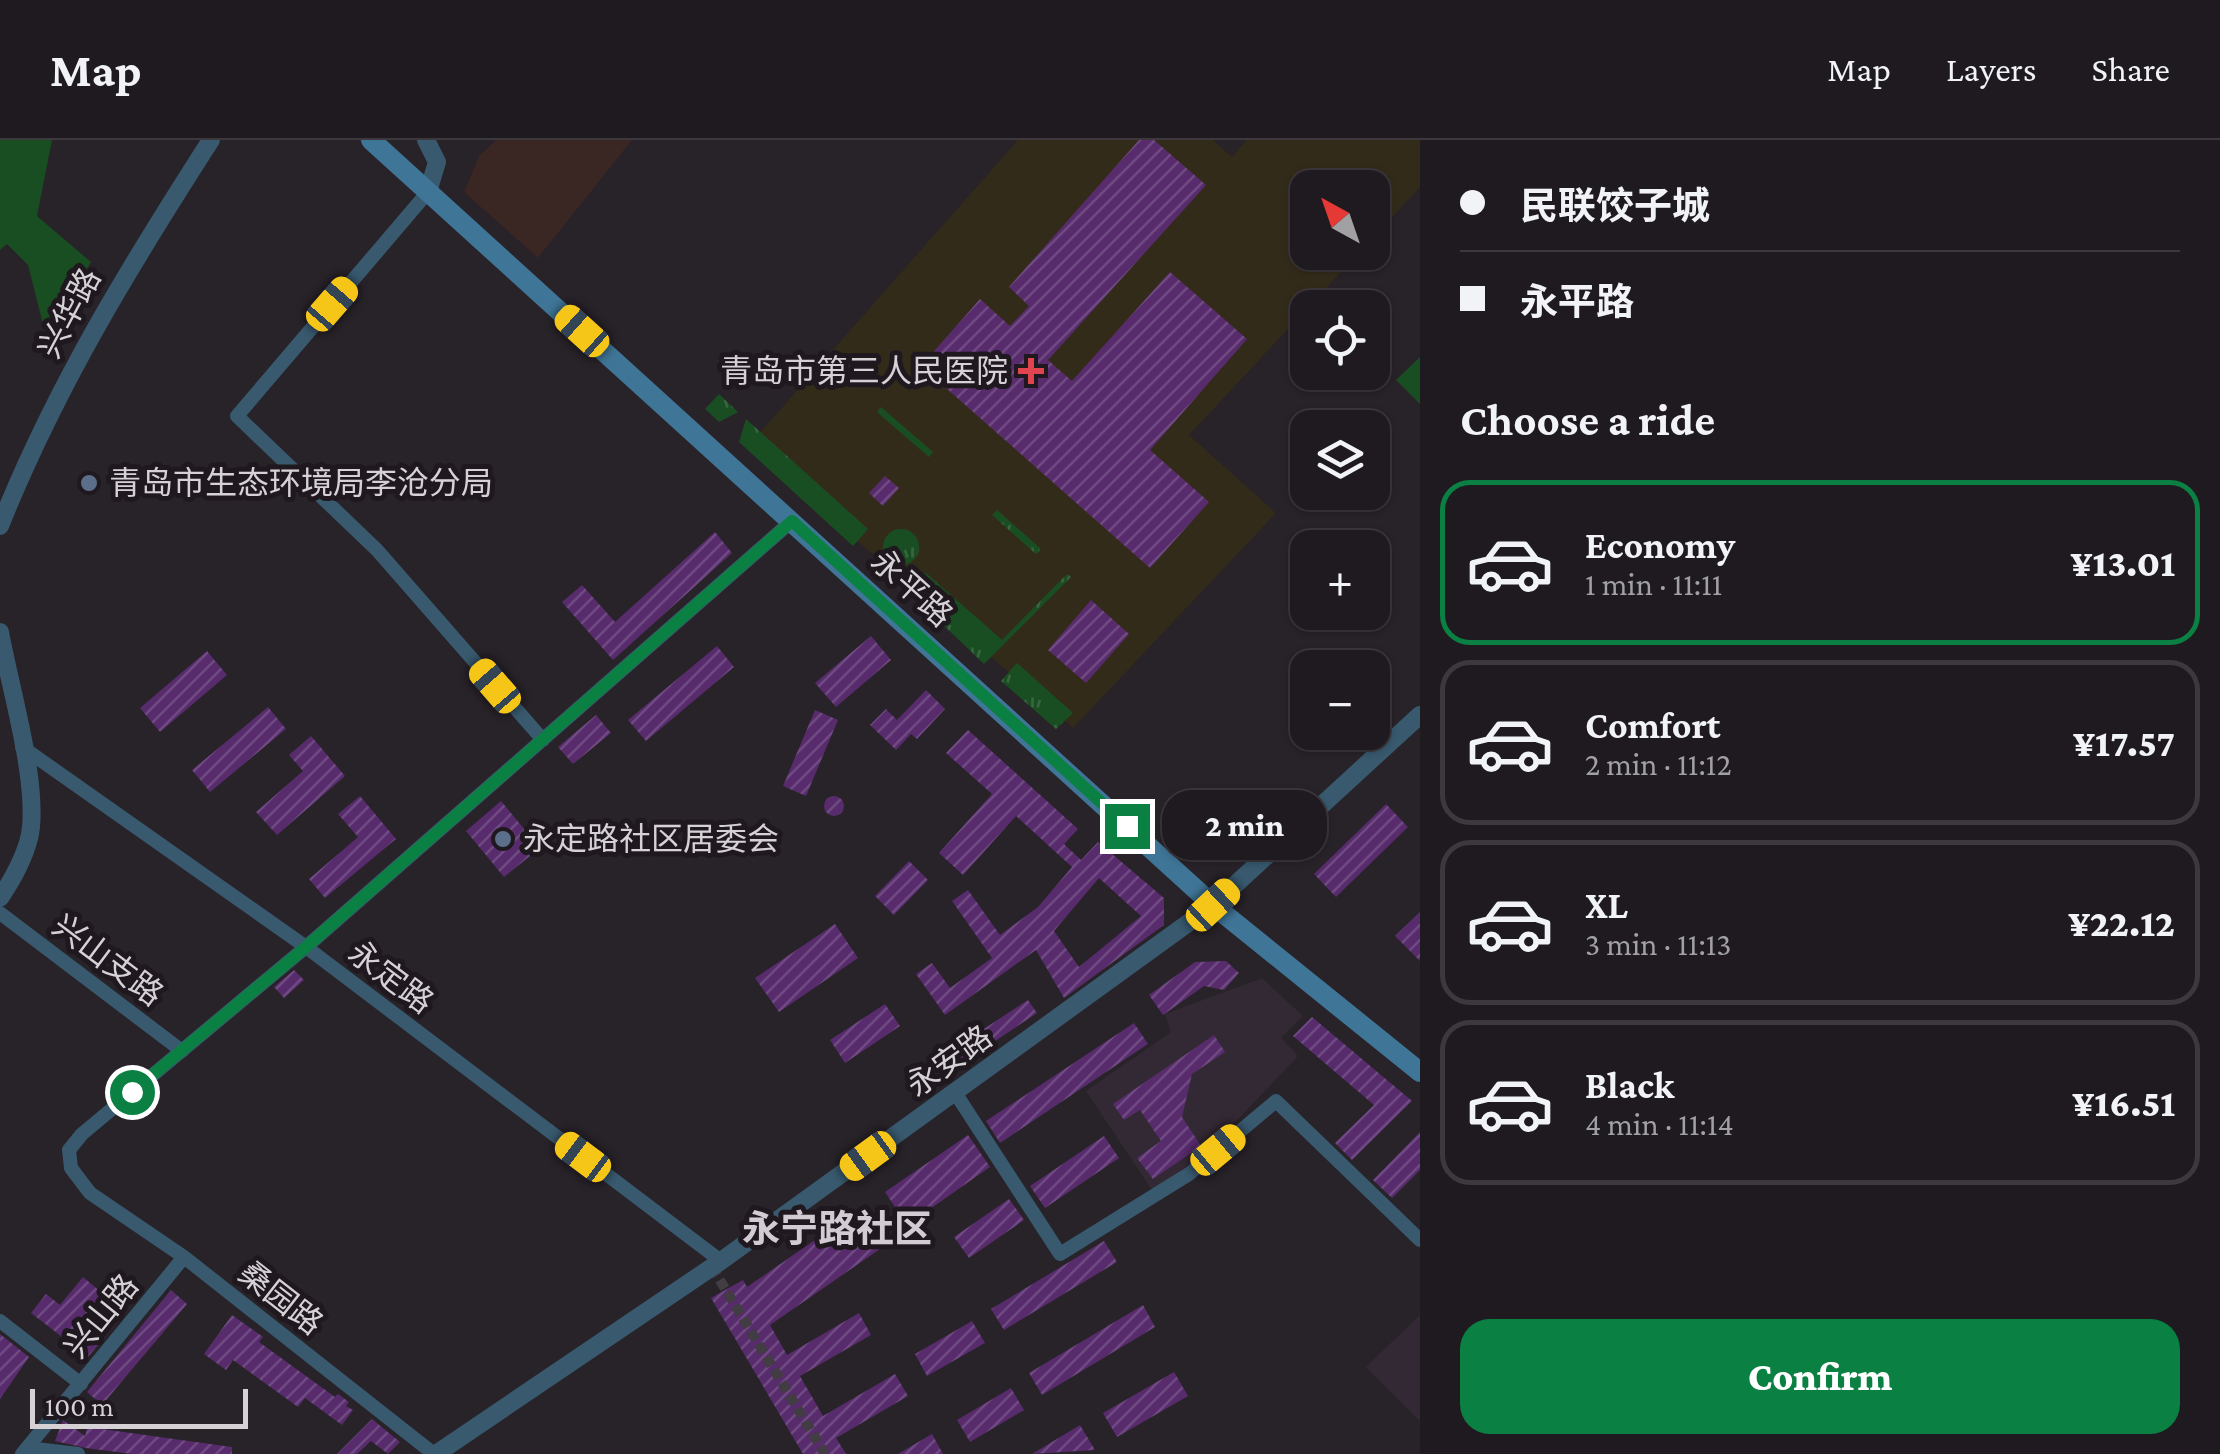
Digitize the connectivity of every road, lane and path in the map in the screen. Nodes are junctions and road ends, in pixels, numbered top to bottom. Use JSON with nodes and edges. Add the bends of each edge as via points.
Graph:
{"nodes":[{"id":1,"x":211,"y":140,"type":"edge"},
{"id":2,"x":371,"y":140,"type":"edge"},
{"id":3,"x":426,"y":140,"type":"edge"},
{"id":4,"x":428,"y":192,"type":"junction"},
{"id":5,"x":792,"y":521,"type":"junction"},
{"id":6,"x":0,"y":526,"type":"edge"},
{"id":7,"x":0,"y":632,"type":"edge"},
{"id":8,"x":1420,"y":715,"type":"edge"},
{"id":9,"x":542,"y":740,"type":"junction"},
{"id":10,"x":21,"y":746,"type":"junction"},
{"id":11,"x":0,"y":898,"type":"edge"},
{"id":12,"x":1213,"y":905,"type":"junction"},
{"id":13,"x":0,"y":913,"type":"edge"},
{"id":14,"x":306,"y":947,"type":"junction"},
{"id":15,"x":182,"y":1051,"type":"junction"},
{"id":16,"x":1420,"y":1072,"type":"edge"},
{"id":17,"x":956,"y":1094,"type":"junction"},
{"id":18,"x":1420,"y":1240,"type":"edge"},
{"id":19,"x":184,"y":1257,"type":"junction"},
{"id":20,"x":721,"y":1261,"type":"junction"},
{"id":21,"x":0,"y":1321,"type":"edge"},
{"id":22,"x":81,"y":1384,"type":"junction"},
{"id":23,"x":25,"y":1451,"type":"edge"},
{"id":24,"x":78,"y":1454,"type":"edge"},
{"id":25,"x":435,"y":1454,"type":"edge"}],
"edges":[{"from":1,"to":6,"type":"street","name":"兴华路","via":[[105,304]]},
{"from":2,"to":4,"type":"main road","name":"永平路"},
{"from":3,"to":4,"type":"street","via":[[437,162]]},
{"from":4,"to":5,"type":"main road","name":"永平路"},
{"from":4,"to":9,"type":"street","via":[[237,416],[377,550]]},
{"from":5,"to":9,"type":"street"},
{"from":5,"to":12,"type":"main road","name":"永平路"},
{"from":7,"to":10,"type":"street"},
{"from":8,"to":12,"type":"street","name":"永安路"},
{"from":9,"to":14,"type":"street"},
{"from":10,"to":11,"type":"street","via":[[31,826]]},
{"from":10,"to":14,"type":"street","name":"永定路"},
{"from":12,"to":16,"type":"main road","name":"永平路"},
{"from":12,"to":17,"type":"street","name":"永安路"},
{"from":13,"to":15,"type":"street","name":"兴山支路"},
{"from":14,"to":15,"type":"street"},
{"from":14,"to":20,"type":"street","name":"永定路"},
{"from":15,"to":19,"type":"street","name":"桑园路","via":[[71,1144],[69,1162],[90,1193]]},
{"from":17,"to":18,"type":"street","via":[[1060,1254],[1190,1174],[1276,1101]]},
{"from":17,"to":20,"type":"street","name":"永安路"},
{"from":19,"to":22,"type":"street","name":"兴山路"},
{"from":19,"to":25,"type":"street","name":"桑园路"},
{"from":20,"to":25,"type":"street","name":"永安路"},
{"from":21,"to":22,"type":"street"},
{"from":22,"to":23,"type":"street","name":"兴山路"},
{"from":23,"to":24,"type":"street"}]}
